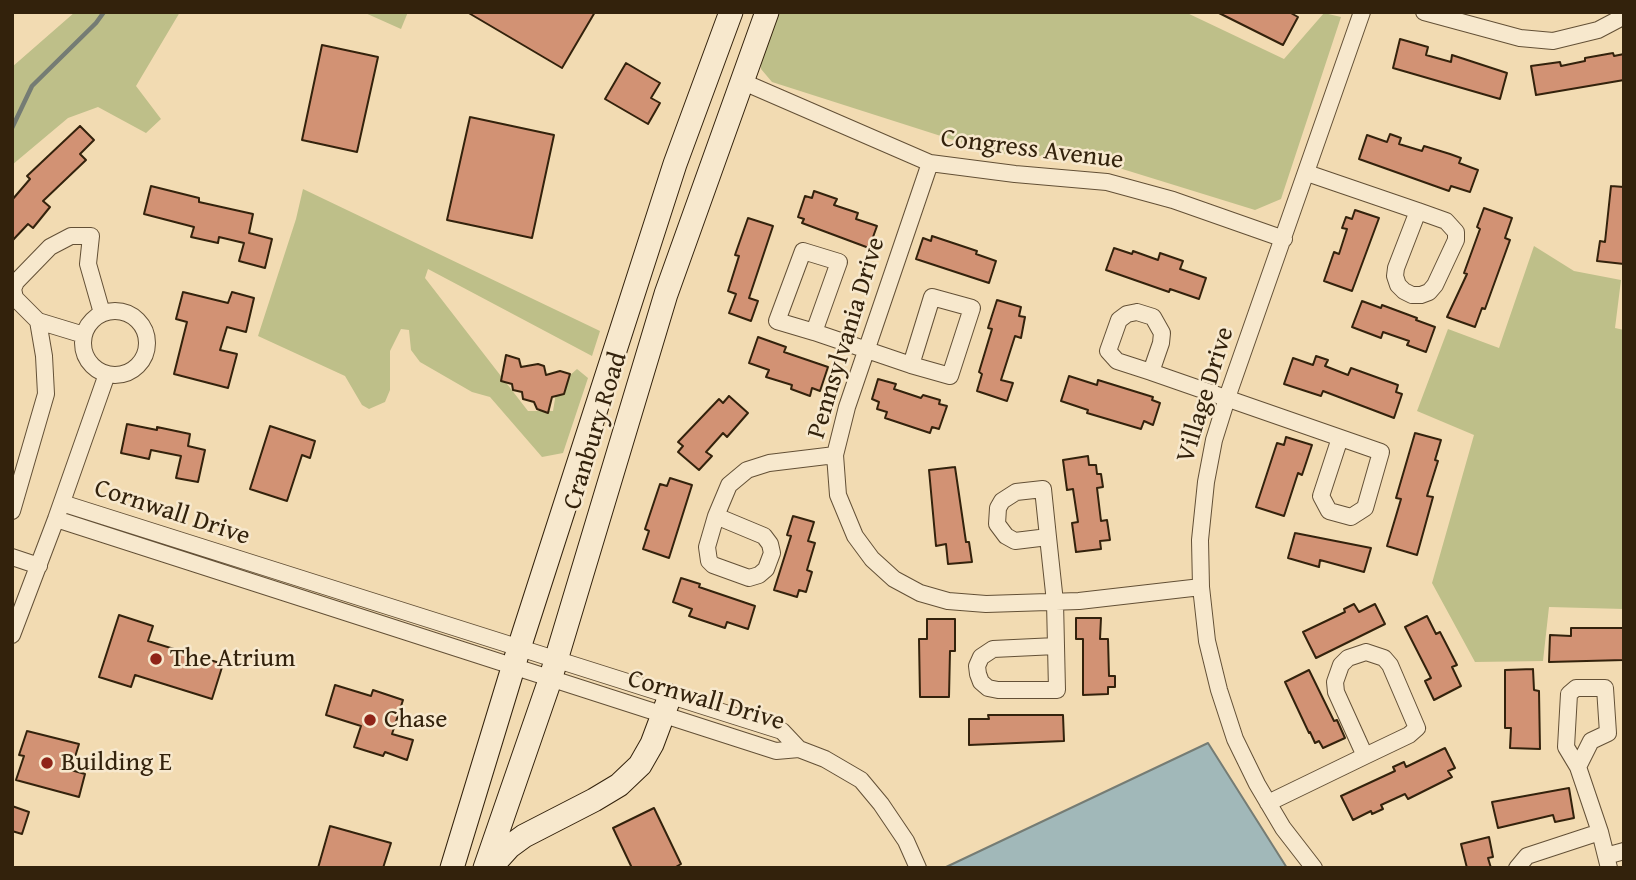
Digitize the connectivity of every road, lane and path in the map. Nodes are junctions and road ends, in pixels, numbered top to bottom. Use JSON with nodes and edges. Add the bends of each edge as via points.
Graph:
{"nodes":[{"id":1,"x":731,"y":12,"type":"edge"},
{"id":2,"x":767,"y":12,"type":"edge"},
{"id":3,"x":1362,"y":12,"type":"edge"},
{"id":4,"x":1424,"y":12,"type":"edge"},
{"id":5,"x":1624,"y":12,"type":"edge"},
{"id":6,"x":741,"y":81,"type":"junction"},
{"id":7,"x":930,"y":163,"type":"junction"},
{"id":8,"x":1307,"y":173,"type":"junction"},
{"id":9,"x":1418,"y":211,"type":"junction"},
{"id":10,"x":1284,"y":239,"type":"junction"},
{"id":11,"x":102,"y":313,"type":"junction"},
{"id":12,"x":38,"y":321,"type":"junction"},
{"id":13,"x":814,"y":332,"type":"junction"},
{"id":14,"x":84,"y":335,"type":"junction"},
{"id":15,"x":866,"y":350,"type":"junction"},
{"id":16,"x":911,"y":365,"type":"junction"},
{"id":17,"x":1151,"y":372,"type":"dead end"},
{"id":18,"x":107,"y":374,"type":"junction"},
{"id":19,"x":1227,"y":398,"type":"junction"},
{"id":20,"x":1340,"y":438,"type":"junction"},
{"id":21,"x":835,"y":455,"type":"junction"},
{"id":22,"x":62,"y":503,"type":"junction"},
{"id":23,"x":12,"y":511,"type":"edge"},
{"id":24,"x":716,"y":516,"type":"junction"},
{"id":25,"x":57,"y":519,"type":"junction"},
{"id":26,"x":1048,"y":537,"type":"junction"},
{"id":27,"x":12,"y":557,"type":"edge"},
{"id":28,"x":39,"y":566,"type":"junction"},
{"id":29,"x":1201,"y":587,"type":"junction"},
{"id":30,"x":1055,"y":602,"type":"junction"},
{"id":31,"x":12,"y":635,"type":"edge"},
{"id":32,"x":1056,"y":646,"type":"junction"},
{"id":33,"x":516,"y":658,"type":"junction"},
{"id":34,"x":553,"y":670,"type":"junction"},
{"id":35,"x":666,"y":706,"type":"junction"},
{"id":36,"x":1365,"y":756,"type":"junction"},
{"id":37,"x":1578,"y":767,"type":"junction"},
{"id":38,"x":1268,"y":803,"type":"junction"},
{"id":39,"x":1601,"y":832,"type":"junction"},
{"id":40,"x":1624,"y":851,"type":"edge"},
{"id":41,"x":1607,"y":862,"type":"edge"},
{"id":42,"x":452,"y":868,"type":"edge"},
{"id":43,"x":488,"y":868,"type":"edge"},
{"id":44,"x":918,"y":868,"type":"edge"},
{"id":45,"x":1314,"y":868,"type":"edge"},
{"id":46,"x":1517,"y":868,"type":"edge"}],
"edges":[{"from":1,"to":33,"type":"main road","name":"Cranbury Road","via":[[675,164]]},
{"from":2,"to":6,"type":"main road","name":"Cranbury Road"},
{"from":3,"to":8,"type":"street","name":"Village Drive"},
{"from":4,"to":5,"type":"street","via":[[1520,38],[1553,41],[1598,30]]},
{"from":6,"to":7,"type":"street","name":"Congress Avenue"},
{"from":6,"to":34,"type":"main road","name":"Cranbury Road","via":[[666,294]]},
{"from":7,"to":10,"type":"street","name":"Congress Avenue","via":[[1107,182]]},
{"from":7,"to":15,"type":"street","name":"Pennsylvania Drive"},
{"from":8,"to":9,"type":"street"},
{"from":8,"to":10,"type":"street","name":"Village Drive"},
{"from":9,"to":9,"type":"street","via":[[1451,224],[1456,240],[1435,285],[1429,292],[1412,295],[1398,285],[1395,276]]},
{"from":10,"to":19,"type":"street","name":"Village Drive"},
{"from":11,"to":12,"type":"street","via":[[88,264],[91,236],[71,236],[50,247],[13,289],[15,298]]},
{"from":11,"to":14,"type":"street"},
{"from":11,"to":18,"type":"street","via":[[134,316],[142,324],[148,345],[145,356],[129,372]]},
{"from":12,"to":14,"type":"street"},
{"from":12,"to":23,"type":"street","via":[[46,394]]},
{"from":13,"to":13,"type":"street","via":[[777,321],[803,251],[839,262]]},
{"from":13,"to":15,"type":"street"},
{"from":14,"to":18,"type":"street","via":[[90,364]]},
{"from":15,"to":16,"type":"street"},
{"from":15,"to":21,"type":"street","name":"Pennsylvania Drive"},
{"from":16,"to":16,"type":"street","via":[[950,376],[972,308],[932,297]]},
{"from":17,"to":19,"type":"street"},
{"from":18,"to":22,"type":"street"},
{"from":19,"to":20,"type":"street"},
{"from":19,"to":29,"type":"street","name":"Village Drive","via":[[1204,490]]},
{"from":20,"to":20,"type":"street","via":[[1381,452],[1365,508],[1351,517],[1329,511],[1321,496]]},
{"from":21,"to":24,"type":"street","via":[[747,470],[729,485]]},
{"from":21,"to":30,"type":"street","name":"Pennsylvania Drive","via":[[838,495],[848,523],[872,559],[894,579],[920,593],[955,602]]},
{"from":22,"to":25,"type":"street"},
{"from":22,"to":33,"type":"street","name":"Cornwall Drive"},
{"from":24,"to":24,"type":"street","via":[[707,547],[709,561],[749,578],[759,575],[772,553],[770,544],[764,536]]},
{"from":25,"to":28,"type":"street"},
{"from":25,"to":33,"type":"street","name":"Cornwall Drive"},
{"from":26,"to":26,"type":"street","via":[[1015,541],[1006,536],[997,523],[998,508],[1016,492],[1044,489]]},
{"from":26,"to":30,"type":"street"},
{"from":27,"to":28,"type":"street"},
{"from":28,"to":31,"type":"street"},
{"from":29,"to":30,"type":"street","name":"Pennsylvania Drive"},
{"from":29,"to":38,"type":"street","name":"Village Drive","via":[[1219,691]]},
{"from":30,"to":32,"type":"street"},
{"from":32,"to":32,"type":"street","via":[[993,649],[977,666],[981,682],[998,690],[1057,690]]},
{"from":33,"to":34,"type":"street","name":"Cornwall Drive"},
{"from":33,"to":42,"type":"main road","name":"Cranbury Road"},
{"from":34,"to":35,"type":"street","name":"Cornwall Drive"},
{"from":34,"to":43,"type":"main road","name":"Cranbury Road"},
{"from":35,"to":43,"type":"main road","via":[[640,765],[619,785],[524,836]]},
{"from":35,"to":44,"type":"street","name":"Cornwall Drive","via":[[776,751],[799,749],[861,780],[906,841]]},
{"from":36,"to":36,"type":"street","via":[[1417,728],[1390,665],[1366,652],[1348,658],[1335,682]]},
{"from":36,"to":38,"type":"street"},
{"from":37,"to":37,"type":"street","via":[[1566,747],[1569,694],[1576,688],[1605,688],[1608,733],[1591,741]]},
{"from":37,"to":39,"type":"street"},
{"from":38,"to":45,"type":"street","name":"Village Drive"},
{"from":39,"to":41,"type":"street"},
{"from":39,"to":46,"type":"street","via":[[1527,856]]},
{"from":40,"to":41,"type":"street"}]}
